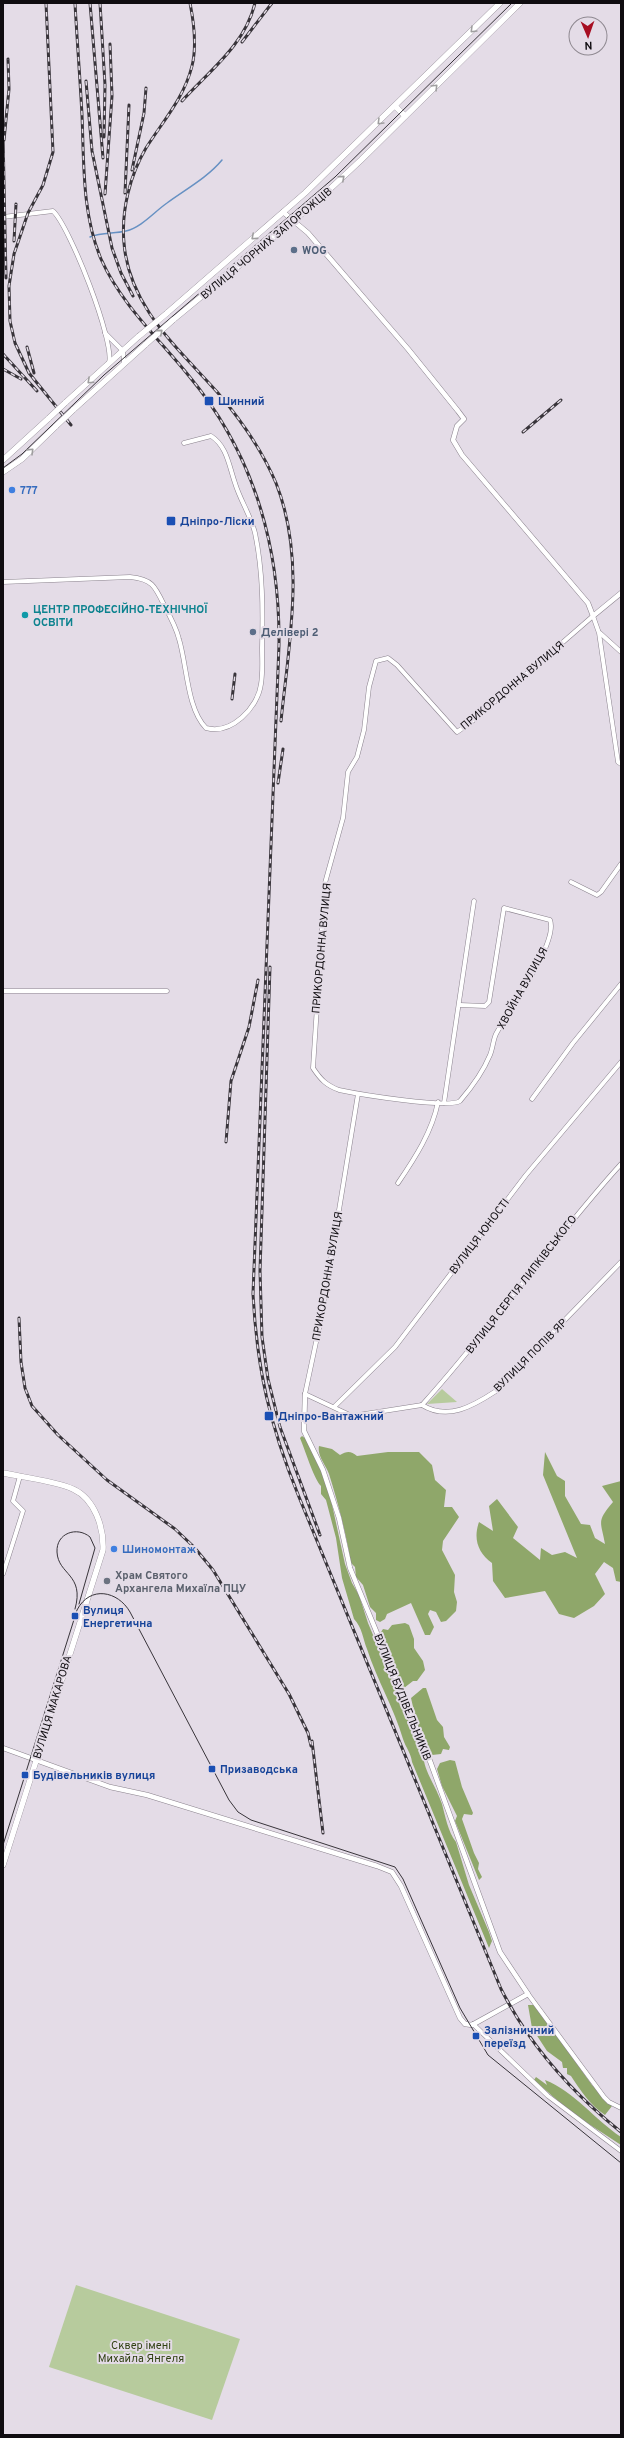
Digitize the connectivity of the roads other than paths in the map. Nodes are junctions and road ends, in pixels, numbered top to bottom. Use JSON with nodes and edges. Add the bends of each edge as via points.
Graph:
{"nodes":[{"id":1,"x":500,"y":3,"type":"edge"},
{"id":2,"x":520,"y":3,"type":"edge"},
{"id":3,"x":396,"y":107,"type":"junction"},
{"id":4,"x":405,"y":116,"type":"junction"},
{"id":5,"x":283,"y":212,"type":"junction"},
{"id":6,"x":3,"y":217,"type":"edge"},
{"id":7,"x":292,"y":221,"type":"junction"},
{"id":8,"x":105,"y":333,"type":"junction"},
{"id":9,"x":123,"y":351,"type":"junction"},
{"id":10,"x":124,"y":362,"type":"junction"},
{"id":11,"x":108,"y":364,"type":"junction"},
{"id":12,"x":184,"y":443,"type":"dead end"},
{"id":13,"x":3,"y":460,"type":"edge"},
{"id":14,"x":3,"y":472,"type":"edge"},
{"id":15,"x":3,"y":582,"type":"edge"},
{"id":16,"x":621,"y":593,"type":"edge"},
{"id":17,"x":593,"y":616,"type":"junction"},
{"id":18,"x":599,"y":633,"type":"junction"},
{"id":19,"x":621,"y":652,"type":"edge"},
{"id":20,"x":621,"y":764,"type":"edge"},
{"id":21,"x":621,"y":864,"type":"edge"},
{"id":22,"x":571,"y":882,"type":"dead end"},
{"id":23,"x":474,"y":901,"type":"dead end"},
{"id":24,"x":621,"y":984,"type":"edge"},
{"id":25,"x":3,"y":991,"type":"edge"},
{"id":26,"x":167,"y":991,"type":"dead end"},
{"id":27,"x":460,"y":1005,"type":"junction"},
{"id":28,"x":621,"y":1062,"type":"edge"},
{"id":29,"x":358,"y":1094,"type":"junction"},
{"id":30,"x":532,"y":1099,"type":"dead end"},
{"id":31,"x":438,"y":1102,"type":"junction"},
{"id":32,"x":444,"y":1103,"type":"junction"},
{"id":33,"x":621,"y":1164,"type":"edge"},
{"id":34,"x":398,"y":1183,"type":"dead end"},
{"id":35,"x":621,"y":1262,"type":"edge"},
{"id":36,"x":305,"y":1394,"type":"junction"},
{"id":37,"x":422,"y":1405,"type":"junction"},
{"id":38,"x":334,"y":1407,"type":"junction"},
{"id":39,"x":3,"y":1473,"type":"edge"},
{"id":40,"x":20,"y":1476,"type":"junction"},
{"id":41,"x":3,"y":1574,"type":"edge"},
{"id":42,"x":3,"y":1748,"type":"edge"},
{"id":43,"x":36,"y":1759,"type":"junction"},
{"id":44,"x":3,"y":1865,"type":"edge"},
{"id":45,"x":528,"y":1994,"type":"junction"},
{"id":46,"x":473,"y":2024,"type":"junction"},
{"id":47,"x":621,"y":2108,"type":"edge"},
{"id":48,"x":621,"y":2151,"type":"edge"}],
"edges":[{"from":1,"to":3,"type":"main road","name":"ВУЛИЦЯ ЧОРНИХ ЗАПОРОЖЦІВ","one_way":true},
{"from":4,"to":2,"type":"main road","name":"ВУЛИЦЯ ЧОРНИХ ЗАПОРОЖЦІВ","one_way":true},
{"from":3,"to":4,"type":"main road"},
{"from":3,"to":5,"type":"main road","name":"ВУЛИЦЯ ЧОРНИХ ЗАПОРОЖЦІВ","one_way":true},
{"from":7,"to":4,"type":"main road","name":"ВУЛИЦЯ ЧОРНИХ ЗАПОРОЖЦІВ","one_way":true,"via":[[361,160]]},
{"from":5,"to":7,"type":"street"},
{"from":5,"to":9,"type":"main road","name":"ВУЛИЦЯ ЧОРНИХ ЗАПОРОЖЦІВ","one_way":true,"bridge":true},
{"from":6,"to":8,"type":"street","via":[[53,211],[59,217],[74,244]]},
{"from":10,"to":7,"type":"main road","name":"ВУЛИЦЯ ЧОРНИХ ЗАПОРОЖЦІВ","one_way":true,"bridge":true},
{"from":7,"to":17,"type":"street","via":[[308,233],[408,349],[464,419],[457,426],[453,440],[462,455],[588,603]]},
{"from":8,"to":9,"type":"street"},
{"from":8,"to":11,"type":"street","via":[[110,358]]},
{"from":9,"to":10,"type":"street"},
{"from":9,"to":11,"type":"main road","name":"ВУЛИЦЯ ЧОРНИХ ЗАПОРОЖЦІВ"},
{"from":14,"to":10,"type":"main road","name":"ВУЛИЦЯ ЧОРНИХ ЗАПОРОЖЦІВ","one_way":true,"bridge":true,"via":[[22,459]]},
{"from":11,"to":13,"type":"main road","name":"ВУЛИЦЯ ЧОРНИХ ЗАПОРОЖЦІВ","one_way":true,"bridge":true},
{"from":12,"to":15,"type":"street","via":[[211,436],[219,442],[232,469],[234,482],[255,535],[263,606],[261,684],[248,711],[234,724],[223,730],[213,730],[200,722],[179,639],[152,583],[142,578]]},
{"from":16,"to":17,"type":"street","name":"ПРИКОРДОННА ВУЛИЦЯ"},
{"from":17,"to":18,"type":"street"},
{"from":17,"to":29,"type":"street","name":"ПРИКОРДОННА ВУЛИЦЯ","via":[[457,732],[397,665],[388,658],[376,661],[369,687],[364,730],[357,757],[348,772],[343,818],[325,883],[313,1068],[328,1086]]},
{"from":18,"to":19,"type":"street"},
{"from":18,"to":20,"type":"street","via":[[618,762]]},
{"from":21,"to":22,"type":"street","via":[[597,895]]},
{"from":23,"to":27,"type":"street"},
{"from":24,"to":30,"type":"street"},
{"from":25,"to":26,"type":"street"},
{"from":27,"to":32,"type":"street"},
{"from":27,"to":32,"type":"street","name":"ХВОЙНА ВУЛИЦЯ","via":[[485,1006],[489,1002],[504,908],[550,920],[552,925],[544,951],[496,1034],[485,1065],[457,1104]]},
{"from":28,"to":38,"type":"street","name":"ВУЛИЦЯ ЮНОСТІ","via":[[526,1175],[395,1347]]},
{"from":29,"to":31,"type":"street"},
{"from":29,"to":36,"type":"street","name":"ПРИКОРДОННА ВУЛИЦЯ","via":[[322,1314]]},
{"from":31,"to":32,"type":"street"},
{"from":31,"to":34,"type":"street","via":[[436,1116],[419,1151]]},
{"from":33,"to":37,"type":"street","name":"ВУЛИЦЯ СЕРГІЯ ЛИПКІВСЬКОГО","via":[[587,1202],[453,1371]]},
{"from":35,"to":37,"type":"street","name":"ВУЛИЦЯ ПОПІВ ЯР","via":[[496,1391],[474,1405],[452,1412],[433,1412]]},
{"from":36,"to":38,"type":"street"},
{"from":36,"to":45,"type":"street","name":"ВУЛИЦЯ БУДІВЕЛЬНИКІВ","via":[[304,1431],[323,1470],[339,1518],[350,1568],[430,1761],[500,1952]]},
{"from":37,"to":38,"type":"street","via":[[352,1416]]},
{"from":39,"to":40,"type":"main road"},
{"from":40,"to":41,"type":"street","via":[[13,1501],[23,1511]]},
{"from":40,"to":43,"type":"main road","name":"ВУЛИЦЯ МАКАРОВА","via":[[73,1489],[97,1516],[102,1528],[103,1550]]},
{"from":42,"to":43,"type":"street"},
{"from":43,"to":44,"type":"main road","name":"ВУЛИЦЯ МАКАРОВА"},
{"from":43,"to":46,"type":"street","via":[[110,1787],[191,1808],[392,1872],[401,1886],[460,2018],[465,2024]]},
{"from":45,"to":46,"type":"street"},
{"from":45,"to":47,"type":"street","name":"ВУЛИЦЯ БУДІВЕЛЬНИКІВ","via":[[604,2097]]},
{"from":46,"to":48,"type":"street","via":[[548,2096]]}]}
